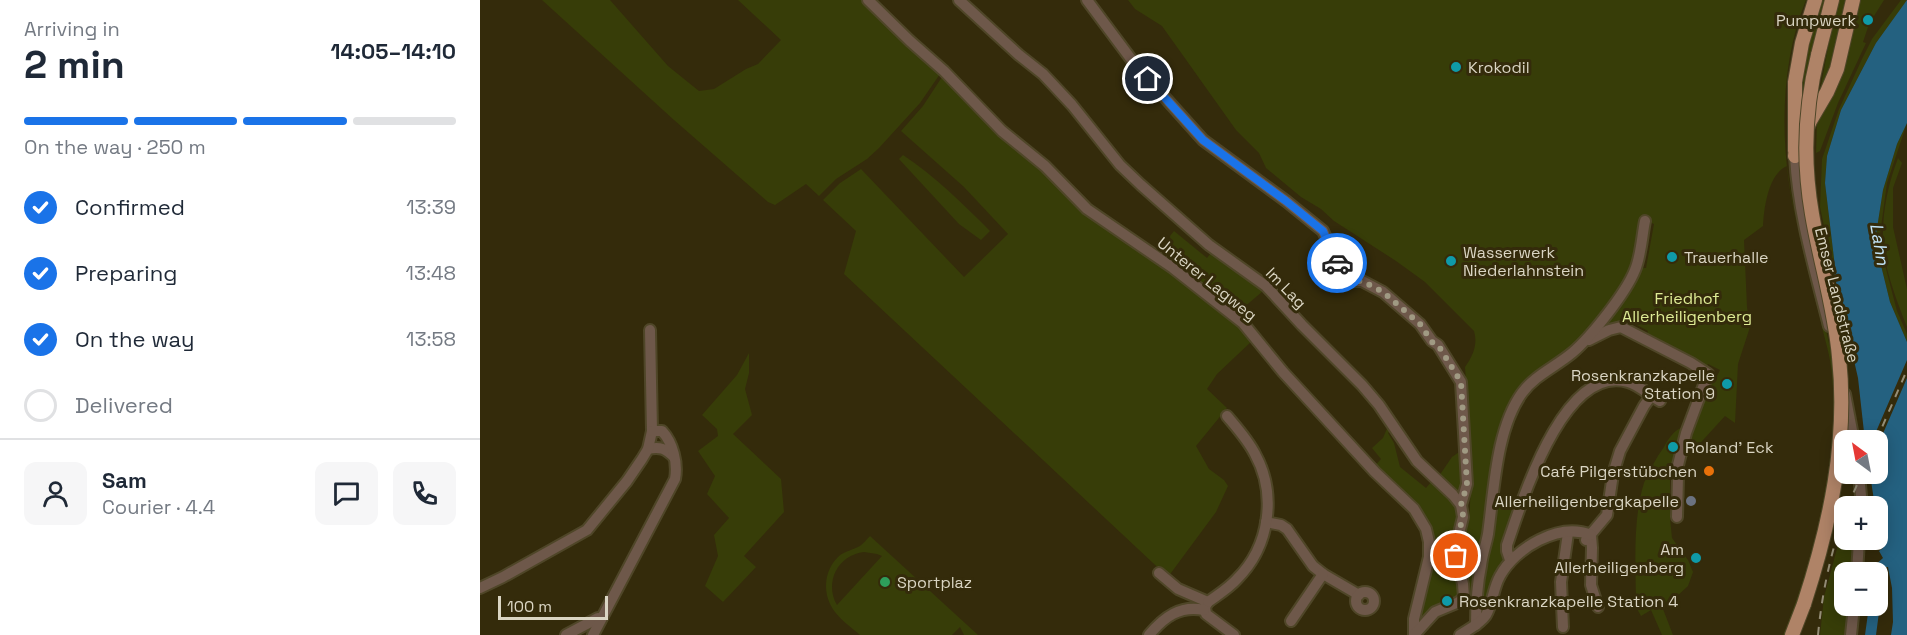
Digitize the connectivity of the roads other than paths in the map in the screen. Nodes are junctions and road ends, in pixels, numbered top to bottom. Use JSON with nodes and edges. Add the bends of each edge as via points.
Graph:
{"nodes":[{"id":1,"x":868,"y":0,"type":"edge"},
{"id":2,"x":959,"y":0,"type":"edge"},
{"id":3,"x":1087,"y":0,"type":"edge"},
{"id":4,"x":1815,"y":0,"type":"edge"},
{"id":5,"x":1832,"y":0,"type":"edge"},
{"id":6,"x":1853,"y":0,"type":"edge"},
{"id":7,"x":1795,"y":156,"type":"junction"},
{"id":8,"x":1645,"y":221,"type":"dead end"},
{"id":9,"x":650,"y":330,"type":"dead end"},
{"id":10,"x":1584,"y":343,"type":"junction"},
{"id":11,"x":1227,"y":416,"type":"dead end"},
{"id":12,"x":1852,"y":430,"type":"edge"},
{"id":13,"x":652,"y":434,"type":"junction"},
{"id":14,"x":648,"y":448,"type":"junction"},
{"id":15,"x":671,"y":454,"type":"junction"},
{"id":16,"x":1461,"y":505,"type":"junction"},
{"id":17,"x":1677,"y":517,"type":"dead end"},
{"id":18,"x":1266,"y":522,"type":"junction"},
{"id":19,"x":1568,"y":533,"type":"junction"},
{"id":20,"x":1588,"y":538,"type":"junction"},
{"id":21,"x":1510,"y":560,"type":"junction"},
{"id":22,"x":1159,"y":573,"type":"dead end"},
{"id":23,"x":1323,"y":574,"type":"junction"},
{"id":24,"x":480,"y":588,"type":"edge"},
{"id":25,"x":1359,"y":596,"type":"dead end"},
{"id":26,"x":1206,"y":606,"type":"junction"},
{"id":27,"x":1598,"y":607,"type":"dead end"},
{"id":28,"x":1853,"y":616,"type":"edge"},
{"id":29,"x":601,"y":620,"type":"junction"},
{"id":30,"x":1291,"y":621,"type":"dead end"},
{"id":31,"x":1476,"y":625,"type":"junction"},
{"id":32,"x":1563,"y":627,"type":"dead end"},
{"id":33,"x":566,"y":635,"type":"edge"},
{"id":34,"x":593,"y":635,"type":"edge"},
{"id":35,"x":1149,"y":635,"type":"edge"},
{"id":36,"x":1234,"y":635,"type":"edge"},
{"id":37,"x":1414,"y":635,"type":"edge"},
{"id":38,"x":1460,"y":635,"type":"edge"},
{"id":39,"x":1792,"y":635,"type":"edge"},
{"id":40,"x":1851,"y":635,"type":"edge"}],
"edges":[{"from":1,"to":37,"type":"street","name":"Unterer Lagweg","via":[[1087,209],[1173,268],[1243,323],[1283,372],[1413,508],[1425,526],[1429,550]]},
{"from":2,"to":16,"type":"street","name":"Im Lag","via":[[1043,74],[1141,185],[1209,245],[1266,286],[1347,367],[1385,413],[1417,461]]},
{"from":3,"to":16,"type":"street","via":[[1134,63],[1203,140],[1323,231],[1343,277],[1383,292],[1438,345],[1461,382],[1467,483]]},
{"from":4,"to":7,"type":"main road","via":[[1795,82]]},
{"from":5,"to":39,"type":"main road","bridge":true,"via":[[1809,111],[1808,173],[1812,213],[1837,336],[1841,420],[1830,512]]},
{"from":6,"to":7,"type":"main road","via":[[1837,69]]},
{"from":7,"to":12,"type":"street","name":"Emser Landstraße","via":[[1806,231]]},
{"from":8,"to":10,"type":"street","via":[[1635,271]]},
{"from":9,"to":13,"type":"street"},
{"from":10,"to":17,"type":"street","via":[[1621,327],[1708,374],[1677,469]]},
{"from":10,"to":31,"type":"street","via":[[1530,383],[1508,420],[1480,566]]},
{"from":11,"to":18,"type":"street","via":[[1254,452],[1263,472],[1268,501]]},
{"from":13,"to":14,"type":"street"},
{"from":13,"to":15,"type":"street"},
{"from":14,"to":15,"type":"street","via":[[657,447]]},
{"from":14,"to":24,"type":"street","via":[[587,530]]},
{"from":15,"to":29,"type":"street","via":[[675,479]]},
{"from":16,"to":37,"type":"street","via":[[1463,517],[1456,555],[1464,597],[1435,612]]},
{"from":18,"to":23,"type":"street","via":[[1287,529]]},
{"from":18,"to":26,"type":"street","via":[[1246,568]]},
{"from":19,"to":20,"type":"street","via":[[1583,532]]},
{"from":19,"to":21,"type":"street","via":[[1537,541]]},
{"from":19,"to":32,"type":"street","via":[[1561,582]]},
{"from":20,"to":21,"type":"street","via":[[1607,515],[1620,451],[1644,406],[1655,398],[1627,382],[1607,382],[1593,388],[1570,407],[1532,475],[1507,544]]},
{"from":20,"to":27,"type":"street"},
{"from":21,"to":31,"type":"street","via":[[1499,577],[1485,617]]},
{"from":22,"to":26,"type":"street"},
{"from":23,"to":25,"type":"street"},
{"from":23,"to":30,"type":"street"},
{"from":26,"to":35,"type":"street","via":[[1181,610]]},
{"from":26,"to":36,"type":"street","via":[[1206,615]]},
{"from":28,"to":40,"type":"street"},
{"from":29,"to":33,"type":"street","via":[[598,618]]},
{"from":29,"to":34,"type":"street"},
{"from":31,"to":38,"type":"street"}]}
